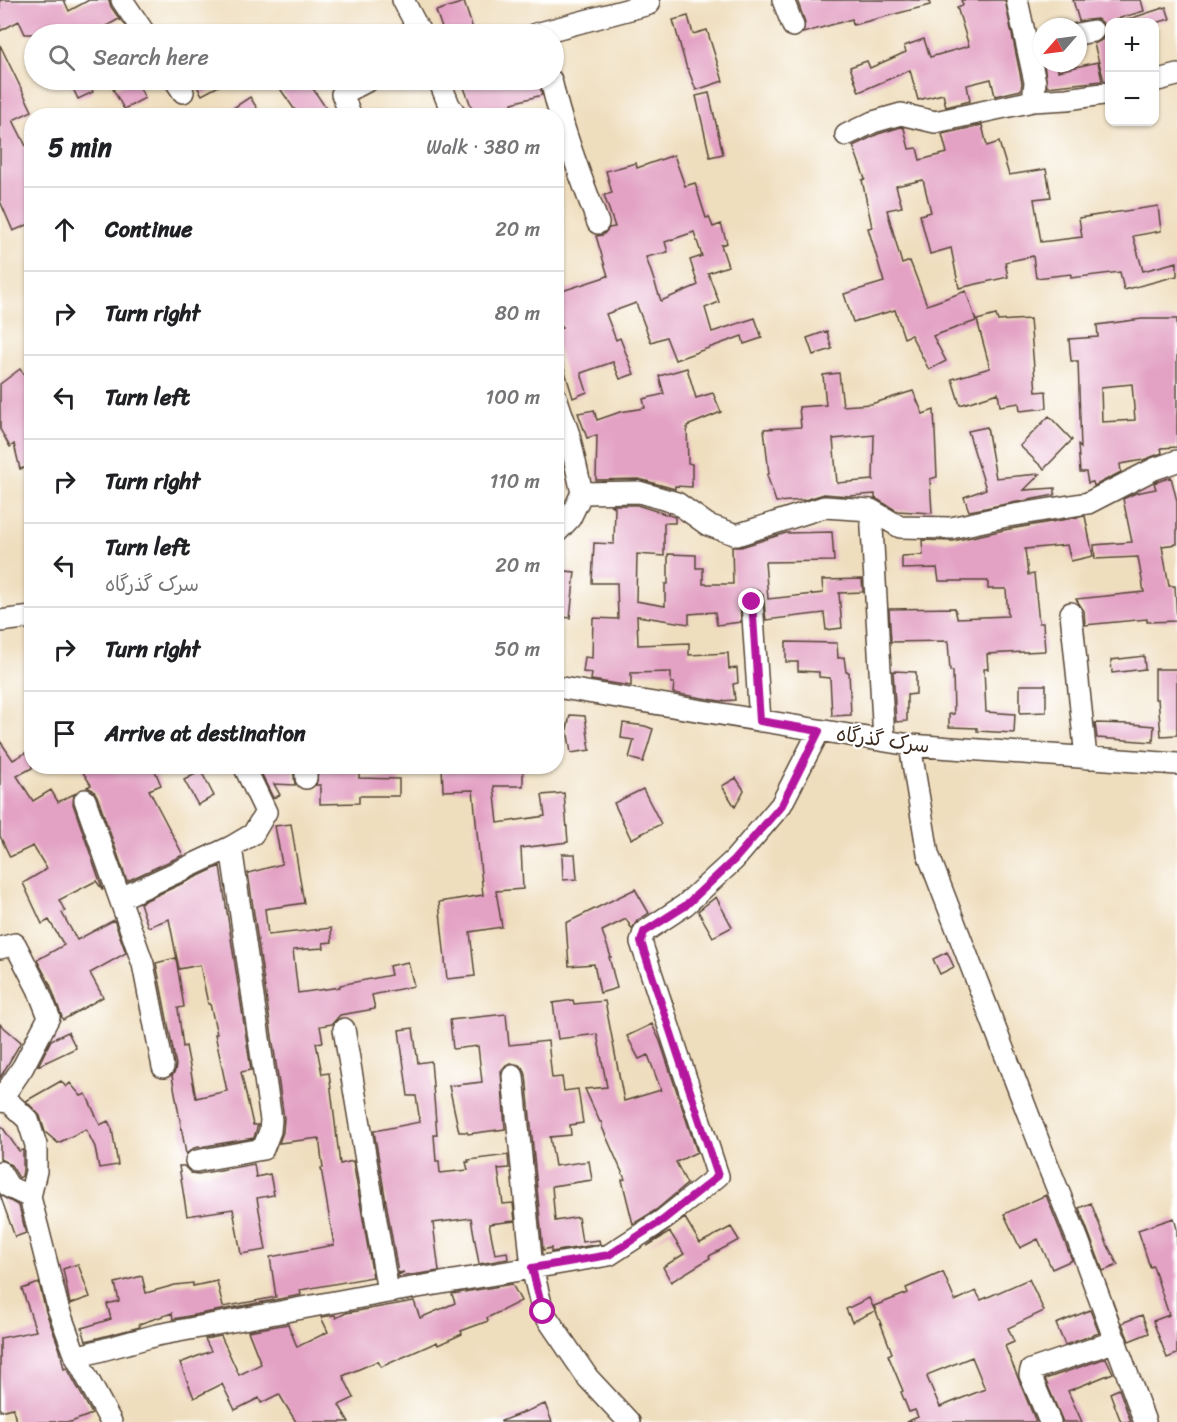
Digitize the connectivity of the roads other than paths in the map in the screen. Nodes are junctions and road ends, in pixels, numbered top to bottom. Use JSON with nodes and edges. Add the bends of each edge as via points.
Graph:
{"nodes":[{"id":1,"x":122,"y":0,"type":"edge"},
{"id":2,"x":403,"y":0,"type":"edge"},
{"id":3,"x":783,"y":0,"type":"edge"},
{"id":4,"x":1017,"y":0,"type":"edge"},
{"id":5,"x":649,"y":4,"type":"dead end"},
{"id":6,"x":138,"y":24,"type":"edge"},
{"id":7,"x":416,"y":24,"type":"edge"},
{"id":8,"x":793,"y":26,"type":"dead end"},
{"id":9,"x":564,"y":27,"type":"edge"},
{"id":10,"x":1033,"y":39,"type":"edge"},
{"id":11,"x":1035,"y":72,"type":"edge"},
{"id":12,"x":1177,"y":75,"type":"edge"},
{"id":13,"x":1159,"y":80,"type":"edge"},
{"id":14,"x":350,"y":90,"type":"edge"},
{"id":15,"x":443,"y":90,"type":"edge"},
{"id":16,"x":553,"y":90,"type":"edge"},
{"id":17,"x":1105,"y":94,"type":"edge"},
{"id":18,"x":1033,"y":101,"type":"junction"},
{"id":19,"x":348,"y":108,"type":"edge"},
{"id":20,"x":451,"y":108,"type":"edge"},
{"id":21,"x":557,"y":108,"type":"edge"},
{"id":22,"x":564,"y":131,"type":"edge"},
{"id":23,"x":846,"y":135,"type":"dead end"},
{"id":24,"x":598,"y":223,"type":"dead end"},
{"id":25,"x":564,"y":420,"type":"edge"},
{"id":26,"x":1177,"y":461,"type":"edge"},
{"id":27,"x":582,"y":493,"type":"junction"},
{"id":28,"x":871,"y":510,"type":"junction"},
{"id":29,"x":564,"y":524,"type":"edge"},
{"id":30,"x":752,"y":602,"type":"dead end"},
{"id":31,"x":1071,"y":613,"type":"dead end"},
{"id":32,"x":24,"y":618,"type":"edge"},
{"id":33,"x":0,"y":621,"type":"edge"},
{"id":34,"x":564,"y":688,"type":"edge"},
{"id":35,"x":760,"y":721,"type":"junction"},
{"id":36,"x":819,"y":731,"type":"junction"},
{"id":37,"x":884,"y":740,"type":"junction"},
{"id":38,"x":910,"y":745,"type":"junction"},
{"id":39,"x":1086,"y":758,"type":"junction"},
{"id":40,"x":1177,"y":764,"type":"edge"},
{"id":41,"x":248,"y":774,"type":"edge"},
{"id":42,"x":85,"y":800,"type":"dead end"},
{"id":43,"x":231,"y":847,"type":"junction"},
{"id":44,"x":121,"y":898,"type":"junction"},
{"id":45,"x":0,"y":948,"type":"edge"},
{"id":46,"x":344,"y":1029,"type":"dead end"},
{"id":47,"x":163,"y":1067,"type":"dead end"},
{"id":48,"x":513,"y":1076,"type":"dead end"},
{"id":49,"x":0,"y":1101,"type":"edge"},
{"id":50,"x":196,"y":1161,"type":"dead end"},
{"id":51,"x":0,"y":1172,"type":"edge"},
{"id":52,"x":30,"y":1197,"type":"junction"},
{"id":53,"x":532,"y":1268,"type":"junction"},
{"id":54,"x":388,"y":1292,"type":"junction"},
{"id":55,"x":1116,"y":1341,"type":"junction"},
{"id":56,"x":76,"y":1357,"type":"junction"},
{"id":57,"x":111,"y":1422,"type":"edge"},
{"id":58,"x":629,"y":1422,"type":"edge"},
{"id":59,"x":1050,"y":1422,"type":"edge"},
{"id":60,"x":1145,"y":1422,"type":"edge"}],
"edges":[{"from":1,"to":6,"type":"street"},
{"from":2,"to":7,"type":"street"},
{"from":3,"to":8,"type":"street"},
{"from":4,"to":10,"type":"street"},
{"from":5,"to":9,"type":"street"},
{"from":11,"to":18,"type":"street"},
{"from":12,"to":13,"type":"street"},
{"from":14,"to":19,"type":"street","via":[[342,94]]},
{"from":15,"to":20,"type":"street"},
{"from":16,"to":21,"type":"street"},
{"from":17,"to":18,"type":"street"},
{"from":18,"to":23,"type":"street","via":[[934,122],[901,114]]},
{"from":22,"to":24,"type":"street"},
{"from":25,"to":27,"type":"street"},
{"from":26,"to":28,"type":"street","via":[[1088,503],[951,528],[900,527]]},
{"from":27,"to":28,"type":"street","via":[[639,492],[677,503],[708,525],[737,536],[824,507]]},
{"from":27,"to":29,"type":"street"},
{"from":28,"to":37,"type":"street"},
{"from":30,"to":35,"type":"street"},
{"from":31,"to":39,"type":"street"},
{"from":32,"to":33,"type":"street"},
{"from":34,"to":35,"type":"street","name":"سرک گذرگاه"},
{"from":35,"to":36,"type":"street","name":"سرک گذرگاه"},
{"from":36,"to":37,"type":"street","name":"سرک گذرگاه"},
{"from":36,"to":53,"type":"street","via":[[782,805],[734,860],[685,906],[644,932],[641,942],[718,1176],[663,1220],[609,1255]]},
{"from":37,"to":38,"type":"street","name":"سرک گذرگاه"},
{"from":38,"to":39,"type":"street","name":"سرک گذرگاه"},
{"from":38,"to":55,"type":"street","via":[[928,854]]},
{"from":39,"to":40,"type":"street","name":"سرک گذرگاه"},
{"from":41,"to":43,"type":"street","via":[[266,812],[253,834]]},
{"from":42,"to":44,"type":"street"},
{"from":43,"to":44,"type":"street"},
{"from":43,"to":50,"type":"street","via":[[272,1120],[263,1149]]},
{"from":44,"to":47,"type":"street","via":[[143,964]]},
{"from":45,"to":49,"type":"street","via":[[15,944],[48,1017],[23,1067]]},
{"from":46,"to":54,"type":"street"},
{"from":48,"to":53,"type":"street"},
{"from":49,"to":52,"type":"street","via":[[9,1102],[28,1120],[36,1145]]},
{"from":51,"to":52,"type":"street","via":[[9,1187]]},
{"from":52,"to":56,"type":"street","via":[[58,1308]]},
{"from":53,"to":54,"type":"street"},
{"from":53,"to":58,"type":"street","via":[[543,1312],[588,1378]]},
{"from":54,"to":56,"type":"street","via":[[157,1335]]},
{"from":55,"to":59,"type":"street","via":[[1031,1370]]},
{"from":55,"to":60,"type":"street"},
{"from":56,"to":57,"type":"street"}]}
